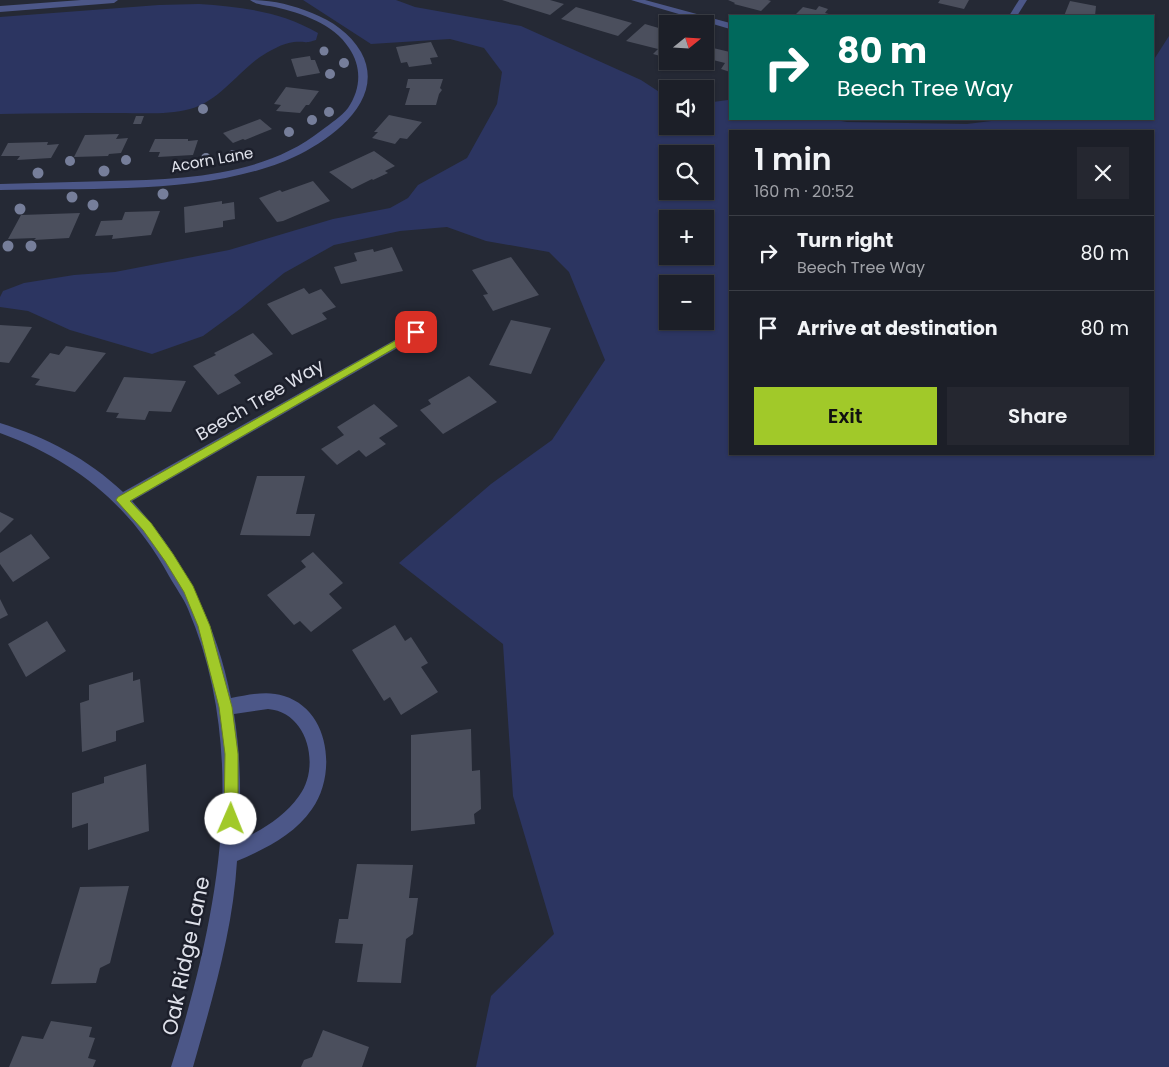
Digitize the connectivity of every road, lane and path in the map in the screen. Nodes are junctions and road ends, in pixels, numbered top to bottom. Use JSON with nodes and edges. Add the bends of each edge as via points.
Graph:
{"nodes":[{"id":1,"x":114,"y":0,"type":"edge"},
{"id":2,"x":254,"y":0,"type":"edge"},
{"id":3,"x":635,"y":0,"type":"edge"},
{"id":4,"x":1023,"y":0,"type":"edge"},
{"id":5,"x":0,"y":9,"type":"edge"},
{"id":6,"x":1014,"y":15,"type":"edge"},
{"id":7,"x":729,"y":26,"type":"edge"},
{"id":8,"x":0,"y":187,"type":"edge"},
{"id":9,"x":416,"y":332,"type":"dead end"},
{"id":10,"x":0,"y":428,"type":"edge"},
{"id":11,"x":122,"y":500,"type":"junction"},
{"id":12,"x":226,"y":707,"type":"junction"},
{"id":13,"x":230,"y":855,"type":"junction"},
{"id":14,"x":182,"y":1067,"type":"edge"}],
"edges":[{"from":1,"to":5,"type":"street"},
{"from":2,"to":8,"type":"street","name":"Acorn Lane","via":[[287,8],[321,22],[336,30],[358,53],[364,80],[360,96],[350,112],[333,128],[289,156],[259,168],[198,180]]},
{"from":3,"to":7,"type":"street"},
{"from":4,"to":6,"type":"street"},
{"from":9,"to":11,"type":"street","name":"Beech Tree Way"},
{"from":10,"to":11,"type":"street","name":"Oak Ridge Lane","via":[[69,457]]},
{"from":11,"to":12,"type":"street","name":"Oak Ridge Lane","via":[[147,526],[189,590],[204,626]]},
{"from":12,"to":13,"type":"street","name":"Oak Ridge Lane","via":[[232,754]]},
{"from":12,"to":13,"type":"street","via":[[259,701],[284,704],[305,718],[317,742],[318,772],[308,800],[286,824]]},
{"from":13,"to":14,"type":"street","name":"Oak Ridge Lane","via":[[221,916]]}]}
